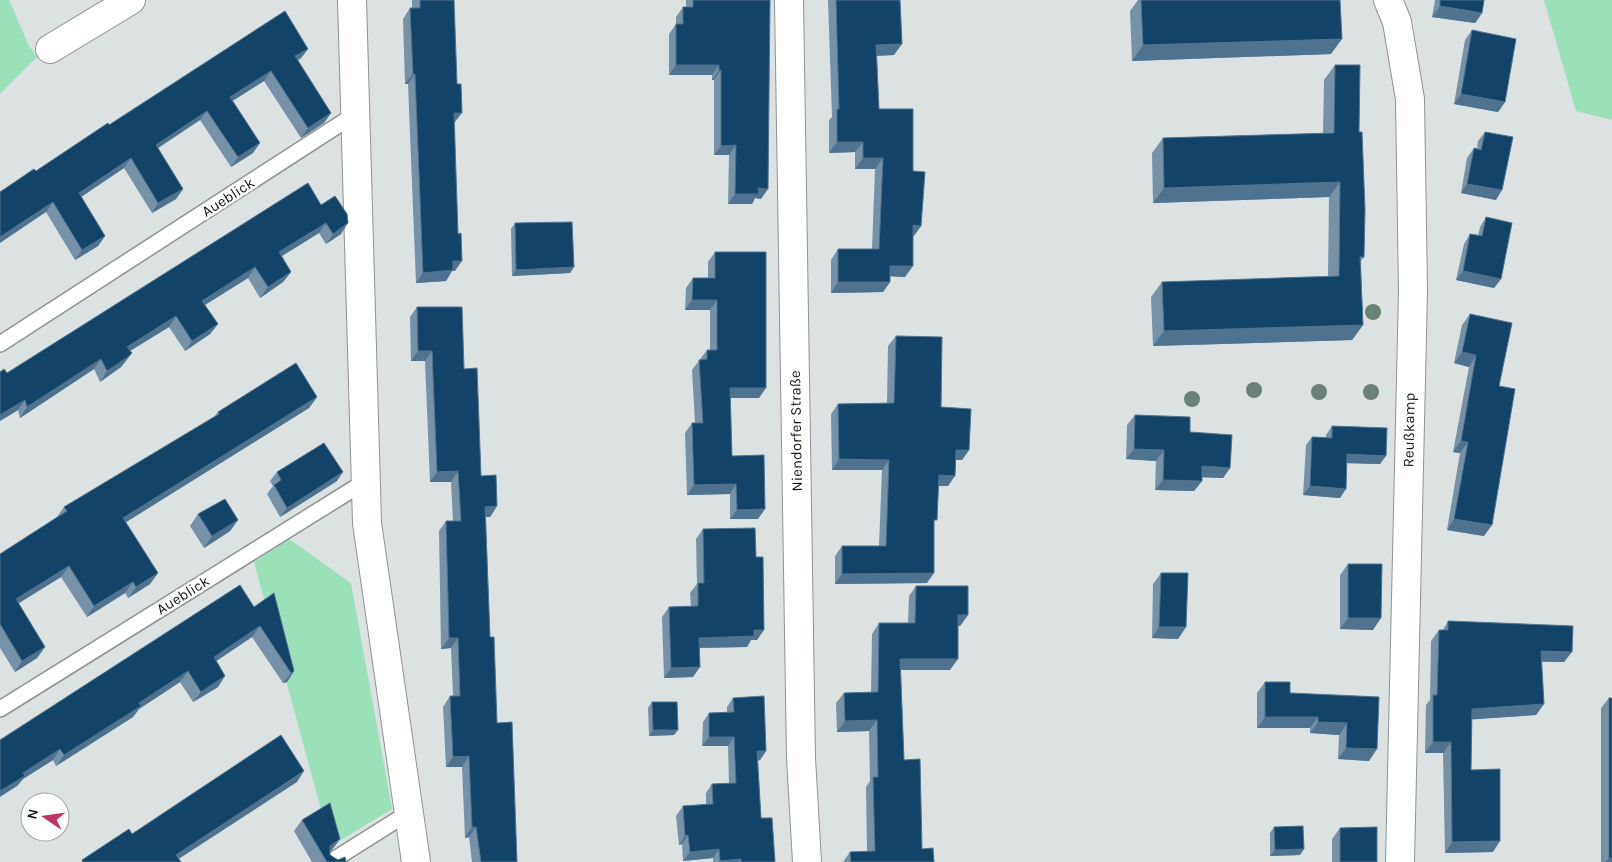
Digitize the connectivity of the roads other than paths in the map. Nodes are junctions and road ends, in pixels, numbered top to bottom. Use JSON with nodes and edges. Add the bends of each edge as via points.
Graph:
{"nodes":[{"id":1,"x":131,"y":0,"type":"edge"},
{"id":2,"x":352,"y":0,"type":"edge"},
{"id":3,"x":789,"y":0,"type":"edge"},
{"id":4,"x":1388,"y":0,"type":"edge"},
{"id":5,"x":50,"y":49,"type":"dead end"},
{"id":6,"x":354,"y":115,"type":"junction"},
{"id":7,"x":0,"y":344,"type":"edge"},
{"id":8,"x":366,"y":481,"type":"junction"},
{"id":9,"x":0,"y":708,"type":"edge"},
{"id":10,"x":408,"y":813,"type":"junction"},
{"id":11,"x":330,"y":862,"type":"edge"},
{"id":12,"x":416,"y":862,"type":"edge"},
{"id":13,"x":807,"y":862,"type":"edge"},
{"id":14,"x":1400,"y":862,"type":"edge"}],
"edges":[{"from":1,"to":5,"type":"street"},
{"from":2,"to":6,"type":"street"},
{"from":3,"to":13,"type":"street","name":"Niendorfer Straße","via":[[801,758]]},
{"from":4,"to":14,"type":"street","name":"Reußkamp","via":[[1396,22],[1410,99],[1413,291]]},
{"from":6,"to":7,"type":"lane","name":"Aueblick"},
{"from":6,"to":8,"type":"street"},
{"from":8,"to":9,"type":"lane","name":"Aueblick"},
{"from":8,"to":10,"type":"street","via":[[367,523]]},
{"from":10,"to":11,"type":"lane"},
{"from":10,"to":12,"type":"street"}]}
